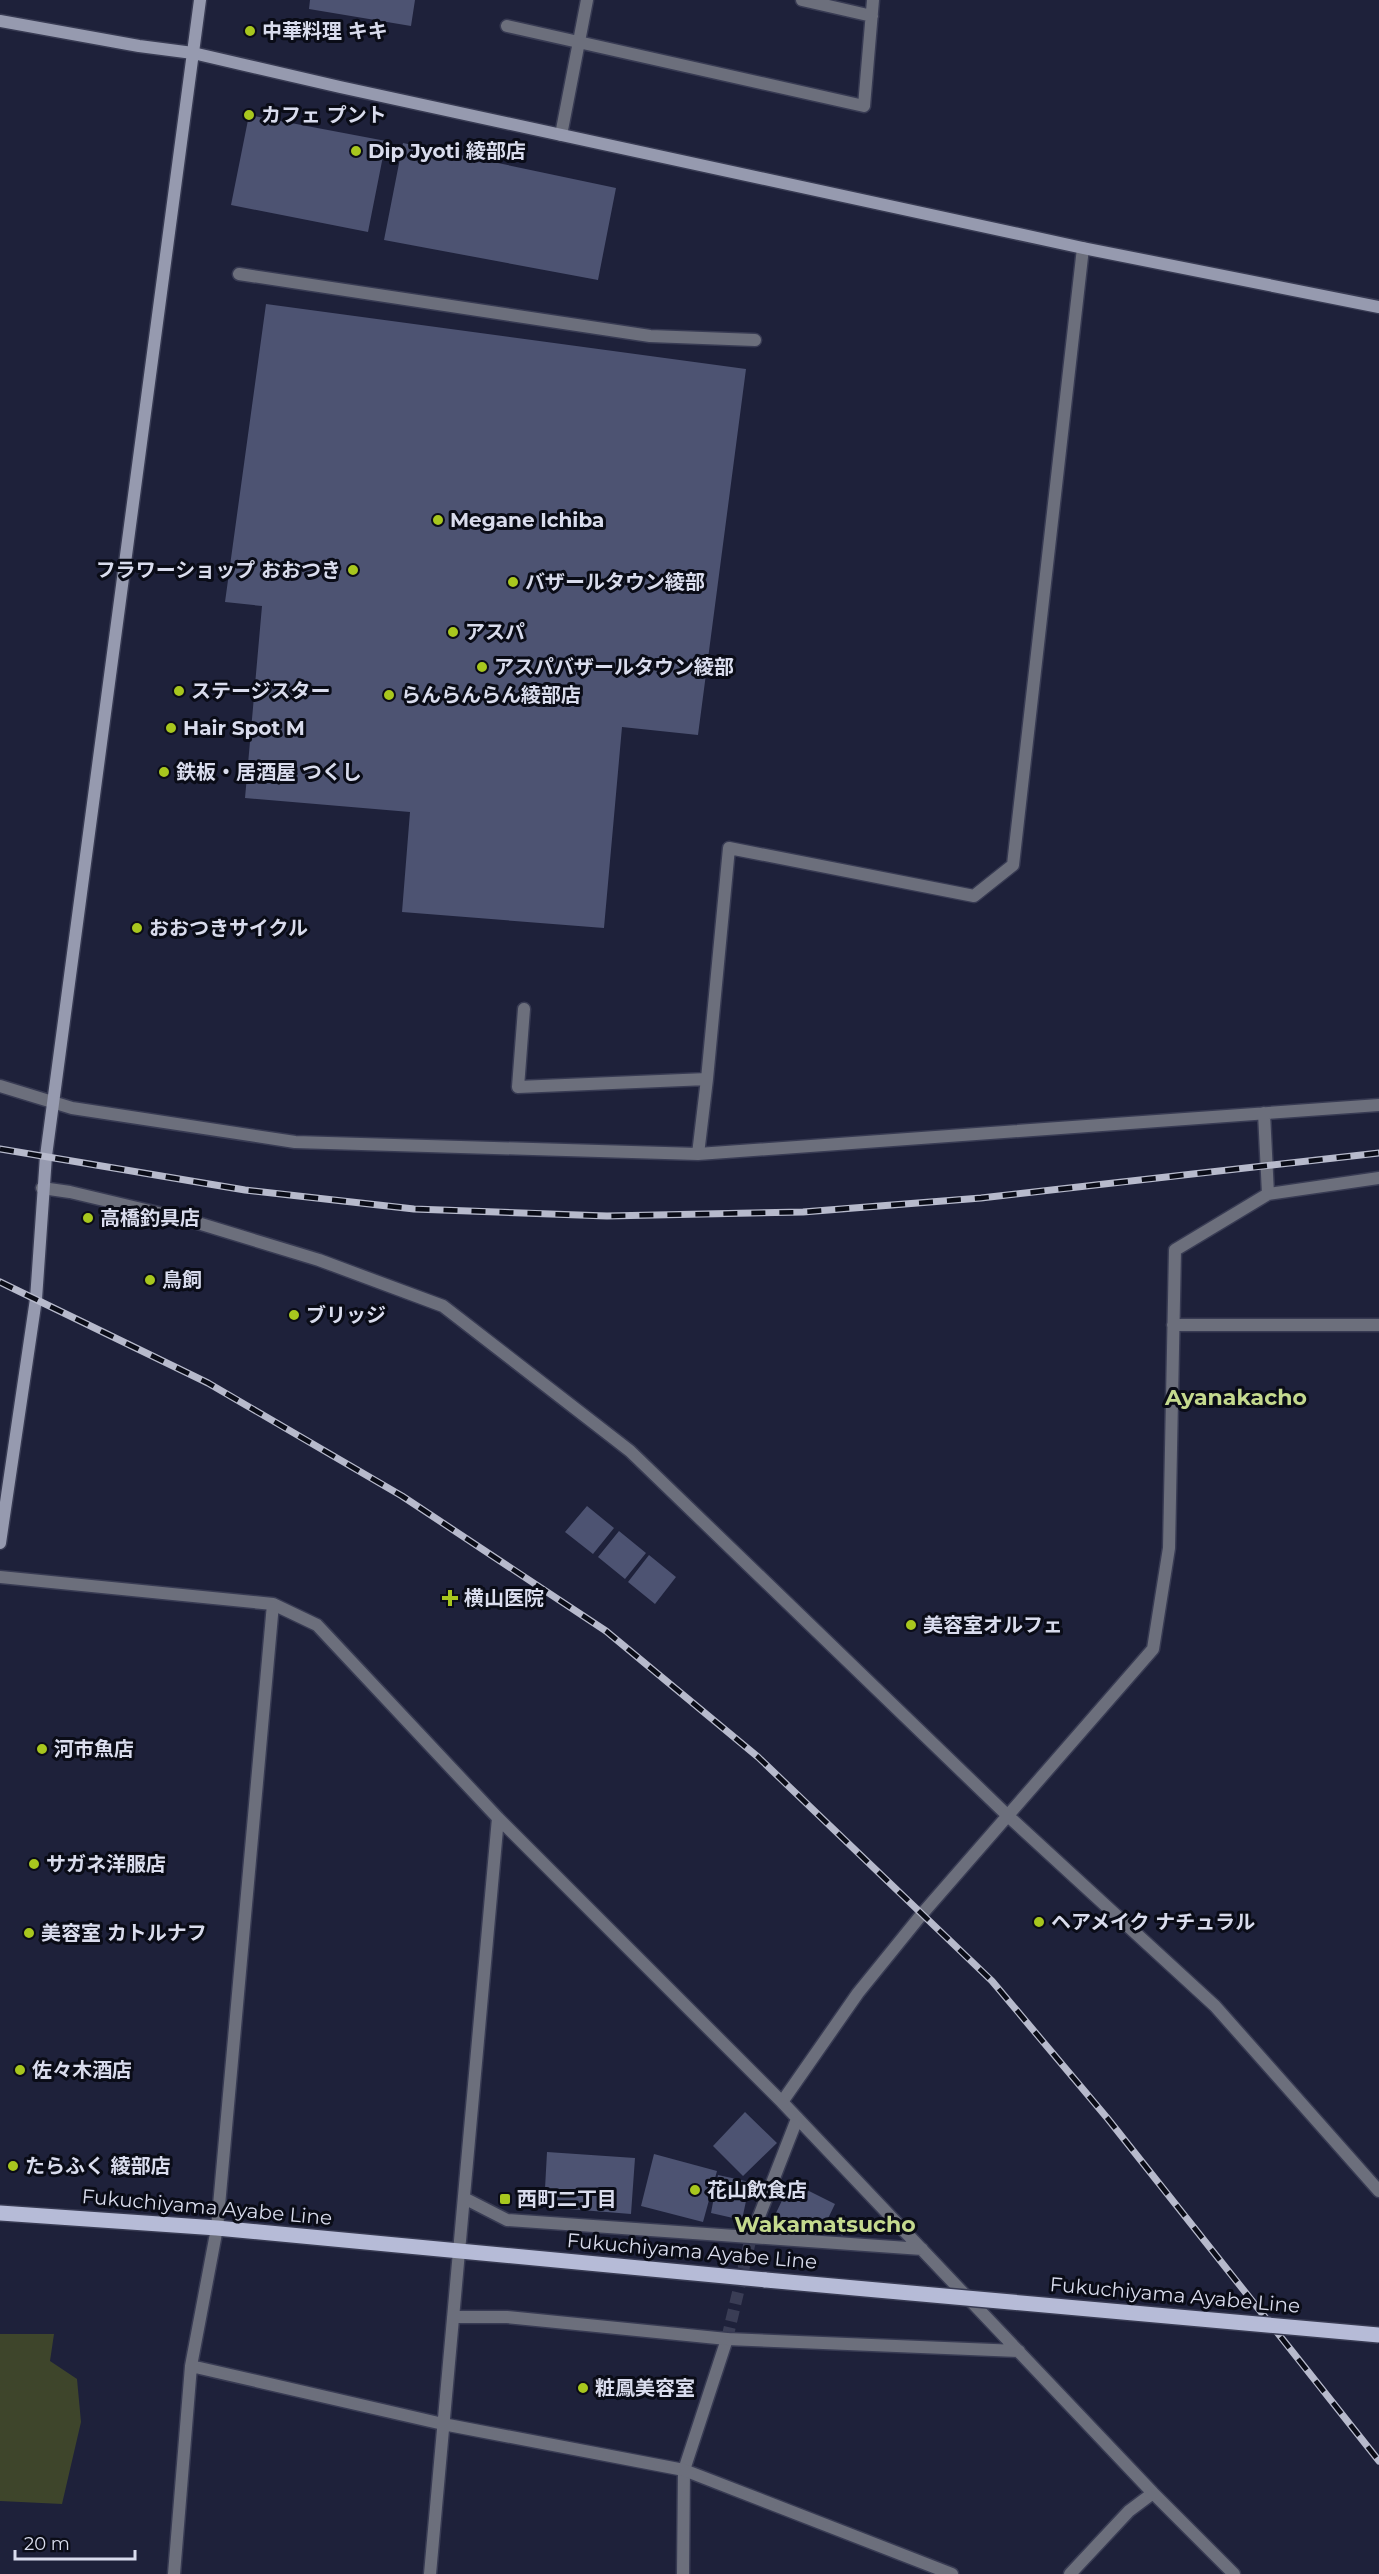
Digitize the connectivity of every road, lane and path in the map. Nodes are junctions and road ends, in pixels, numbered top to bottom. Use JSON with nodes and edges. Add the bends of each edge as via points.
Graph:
{"nodes":[{"id":1,"x":200,"y":0,"type":"edge"},
{"id":2,"x":587,"y":0,"type":"edge"},
{"id":3,"x":802,"y":0,"type":"edge"},
{"id":4,"x":873,"y":0,"type":"edge"},
{"id":5,"x":872,"y":16,"type":"junction"},
{"id":6,"x":0,"y":21,"type":"edge"},
{"id":7,"x":507,"y":26,"type":"dead end"},
{"id":8,"x":579,"y":42,"type":"junction"},
{"id":9,"x":193,"y":53,"type":"junction"},
{"id":10,"x":561,"y":135,"type":"junction"},
{"id":11,"x":1083,"y":248,"type":"junction"},
{"id":12,"x":239,"y":274,"type":"dead end"},
{"id":13,"x":1379,"y":307,"type":"edge"},
{"id":14,"x":755,"y":340,"type":"dead end"},
{"id":15,"x":524,"y":1009,"type":"dead end"},
{"id":16,"x":707,"y":1079,"type":"junction"},
{"id":17,"x":0,"y":1086,"type":"edge"},
{"id":18,"x":54,"y":1103,"type":"junction"},
{"id":19,"x":1379,"y":1105,"type":"edge"},
{"id":20,"x":1264,"y":1113,"type":"junction"},
{"id":21,"x":698,"y":1154,"type":"junction"},
{"id":22,"x":1379,"y":1178,"type":"edge"},
{"id":23,"x":42,"y":1188,"type":"junction"},
{"id":24,"x":1268,"y":1194,"type":"junction"},
{"id":25,"x":1173,"y":1325,"type":"junction"},
{"id":26,"x":1379,"y":1325,"type":"edge"},
{"id":27,"x":0,"y":1543,"type":"edge"},
{"id":28,"x":0,"y":1577,"type":"edge"},
{"id":29,"x":273,"y":1604,"type":"junction"},
{"id":30,"x":1007,"y":1815,"type":"junction"},
{"id":31,"x":498,"y":1818,"type":"junction"},
{"id":32,"x":782,"y":2102,"type":"junction"},
{"id":33,"x":797,"y":2119,"type":"junction"},
{"id":34,"x":1379,"y":2191,"type":"edge"},
{"id":35,"x":464,"y":2198,"type":"junction"},
{"id":36,"x":0,"y":2213,"type":"edge"},
{"id":37,"x":217,"y":2228,"type":"junction"},
{"id":38,"x":752,"y":2238,"type":"junction"},
{"id":39,"x":922,"y":2249,"type":"junction"},
{"id":40,"x":459,"y":2250,"type":"junction"},
{"id":41,"x":453,"y":2317,"type":"junction"},
{"id":42,"x":1379,"y":2335,"type":"edge"},
{"id":43,"x":727,"y":2339,"type":"junction"},
{"id":44,"x":1019,"y":2351,"type":"junction"},
{"id":45,"x":191,"y":2366,"type":"junction"},
{"id":46,"x":443,"y":2424,"type":"junction"},
{"id":47,"x":684,"y":2470,"type":"junction"},
{"id":48,"x":1153,"y":2493,"type":"junction"},
{"id":49,"x":174,"y":2574,"type":"edge"},
{"id":50,"x":430,"y":2574,"type":"edge"},
{"id":51,"x":683,"y":2574,"type":"edge"},
{"id":52,"x":952,"y":2574,"type":"edge"},
{"id":53,"x":1070,"y":2574,"type":"edge"},
{"id":54,"x":1234,"y":2574,"type":"edge"}],
"edges":[{"from":1,"to":9,"type":"street"},
{"from":2,"to":8,"type":"street"},
{"from":3,"to":5,"type":"street"},
{"from":4,"to":5,"type":"street"},
{"from":5,"to":8,"type":"street","via":[[864,106]]},
{"from":6,"to":9,"type":"street"},
{"from":7,"to":8,"type":"street"},
{"from":8,"to":10,"type":"street"},
{"from":9,"to":10,"type":"street"},
{"from":9,"to":18,"type":"street"},
{"from":10,"to":11,"type":"street"},
{"from":11,"to":13,"type":"street"},
{"from":11,"to":16,"type":"street","via":[[1013,865],[975,896],[729,848]]},
{"from":12,"to":14,"type":"street","via":[[650,336]]},
{"from":15,"to":16,"type":"street","via":[[518,1087]]},
{"from":16,"to":21,"type":"street"},
{"from":17,"to":18,"type":"street"},
{"from":18,"to":21,"type":"street","via":[[295,1142]]},
{"from":18,"to":23,"type":"street"},
{"from":19,"to":20,"type":"street"},
{"from":20,"to":21,"type":"street"},
{"from":20,"to":24,"type":"street"},
{"from":22,"to":24,"type":"street"},
{"from":23,"to":27,"type":"street","via":[[36,1299]]},
{"from":23,"to":30,"type":"street","via":[[198,1224],[319,1260],[443,1306],[630,1450]]},
{"from":24,"to":25,"type":"street","via":[[1175,1250]]},
{"from":25,"to":26,"type":"street"},
{"from":25,"to":30,"type":"street","via":[[1169,1548],[1153,1649]]},
{"from":28,"to":29,"type":"street"},
{"from":29,"to":31,"type":"street","via":[[317,1625]]},
{"from":29,"to":37,"type":"street"},
{"from":30,"to":32,"type":"street","via":[[858,1993]]},
{"from":30,"to":34,"type":"street","via":[[1215,2006]]},
{"from":31,"to":32,"type":"street"},
{"from":31,"to":35,"type":"street"},
{"from":32,"to":33,"type":"street"},
{"from":33,"to":38,"type":"street"},
{"from":33,"to":39,"type":"street"},
{"from":35,"to":38,"type":"street","via":[[507,2220]]},
{"from":35,"to":40,"type":"street"},
{"from":36,"to":37,"type":"main road","name":"Fukuchiyama Ayabe Line"},
{"from":37,"to":40,"type":"main road","name":"Fukuchiyama Ayabe Line"},
{"from":37,"to":45,"type":"street"},
{"from":38,"to":39,"type":"street"},
{"from":39,"to":44,"type":"street"},
{"from":40,"to":41,"type":"street"},
{"from":40,"to":42,"type":"main road","name":"Fukuchiyama Ayabe Line","bridge":true},
{"from":41,"to":43,"type":"street","via":[[507,2317]]},
{"from":41,"to":46,"type":"street"},
{"from":43,"to":44,"type":"street"},
{"from":43,"to":47,"type":"street"},
{"from":44,"to":48,"type":"street"},
{"from":45,"to":46,"type":"street"},
{"from":45,"to":49,"type":"street"},
{"from":46,"to":47,"type":"street"},
{"from":46,"to":50,"type":"street"},
{"from":47,"to":51,"type":"street"},
{"from":47,"to":52,"type":"street"},
{"from":48,"to":53,"type":"street","via":[[1129,2511]]},
{"from":48,"to":54,"type":"street"}]}
